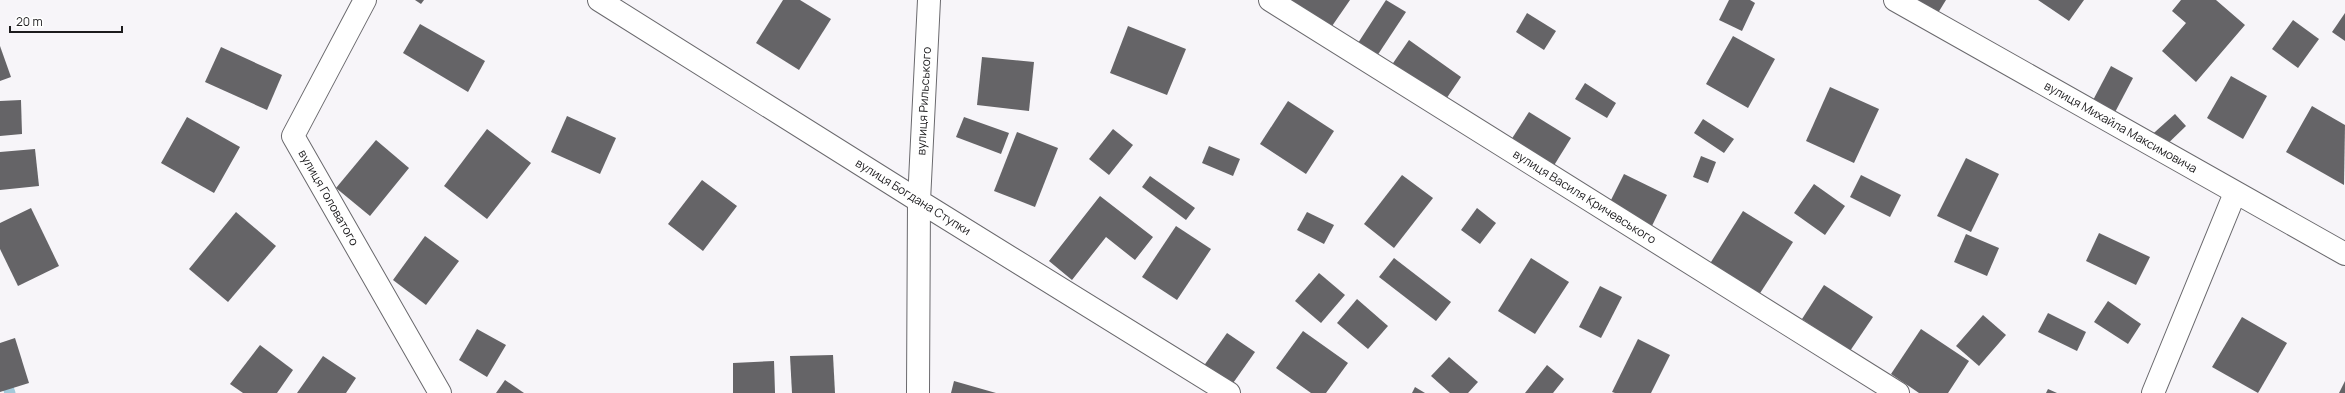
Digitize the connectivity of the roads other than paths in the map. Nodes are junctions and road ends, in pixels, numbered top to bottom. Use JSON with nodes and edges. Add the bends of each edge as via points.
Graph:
{"nodes":[{"id":1,"x":365,"y":0,"type":"edge"},
{"id":2,"x":599,"y":0,"type":"edge"},
{"id":3,"x":929,"y":0,"type":"edge"},
{"id":4,"x":1270,"y":0,"type":"edge"},
{"id":5,"x":1895,"y":0,"type":"edge"},
{"id":6,"x":2235,"y":193,"type":"junction"},
{"id":7,"x":920,"y":201,"type":"junction"},
{"id":8,"x":2345,"y":254,"type":"edge"},
{"id":9,"x":440,"y":393,"type":"edge"},
{"id":10,"x":918,"y":393,"type":"edge"},
{"id":11,"x":1229,"y":393,"type":"edge"},
{"id":12,"x":1898,"y":393,"type":"edge"},
{"id":13,"x":2153,"y":393,"type":"edge"}],
"edges":[{"from":1,"to":9,"type":"street","name":"вулиця Головатого","via":[[293,136]]},
{"from":2,"to":7,"type":"street","name":"вулиця Богдана Ступки"},
{"from":3,"to":7,"type":"street","name":"вулиця Рильського"},
{"from":4,"to":12,"type":"street","name":"вулиця Василя Кричевського"},
{"from":5,"to":6,"type":"street","name":"вулиця Михайла Максимовича"},
{"from":6,"to":8,"type":"street","name":"вулиця Михайла Максимовича"},
{"from":6,"to":13,"type":"street"},
{"from":7,"to":10,"type":"street","name":"вулиця Рильського"},
{"from":7,"to":11,"type":"street","name":"вулиця Богдана Ступки"}]}
